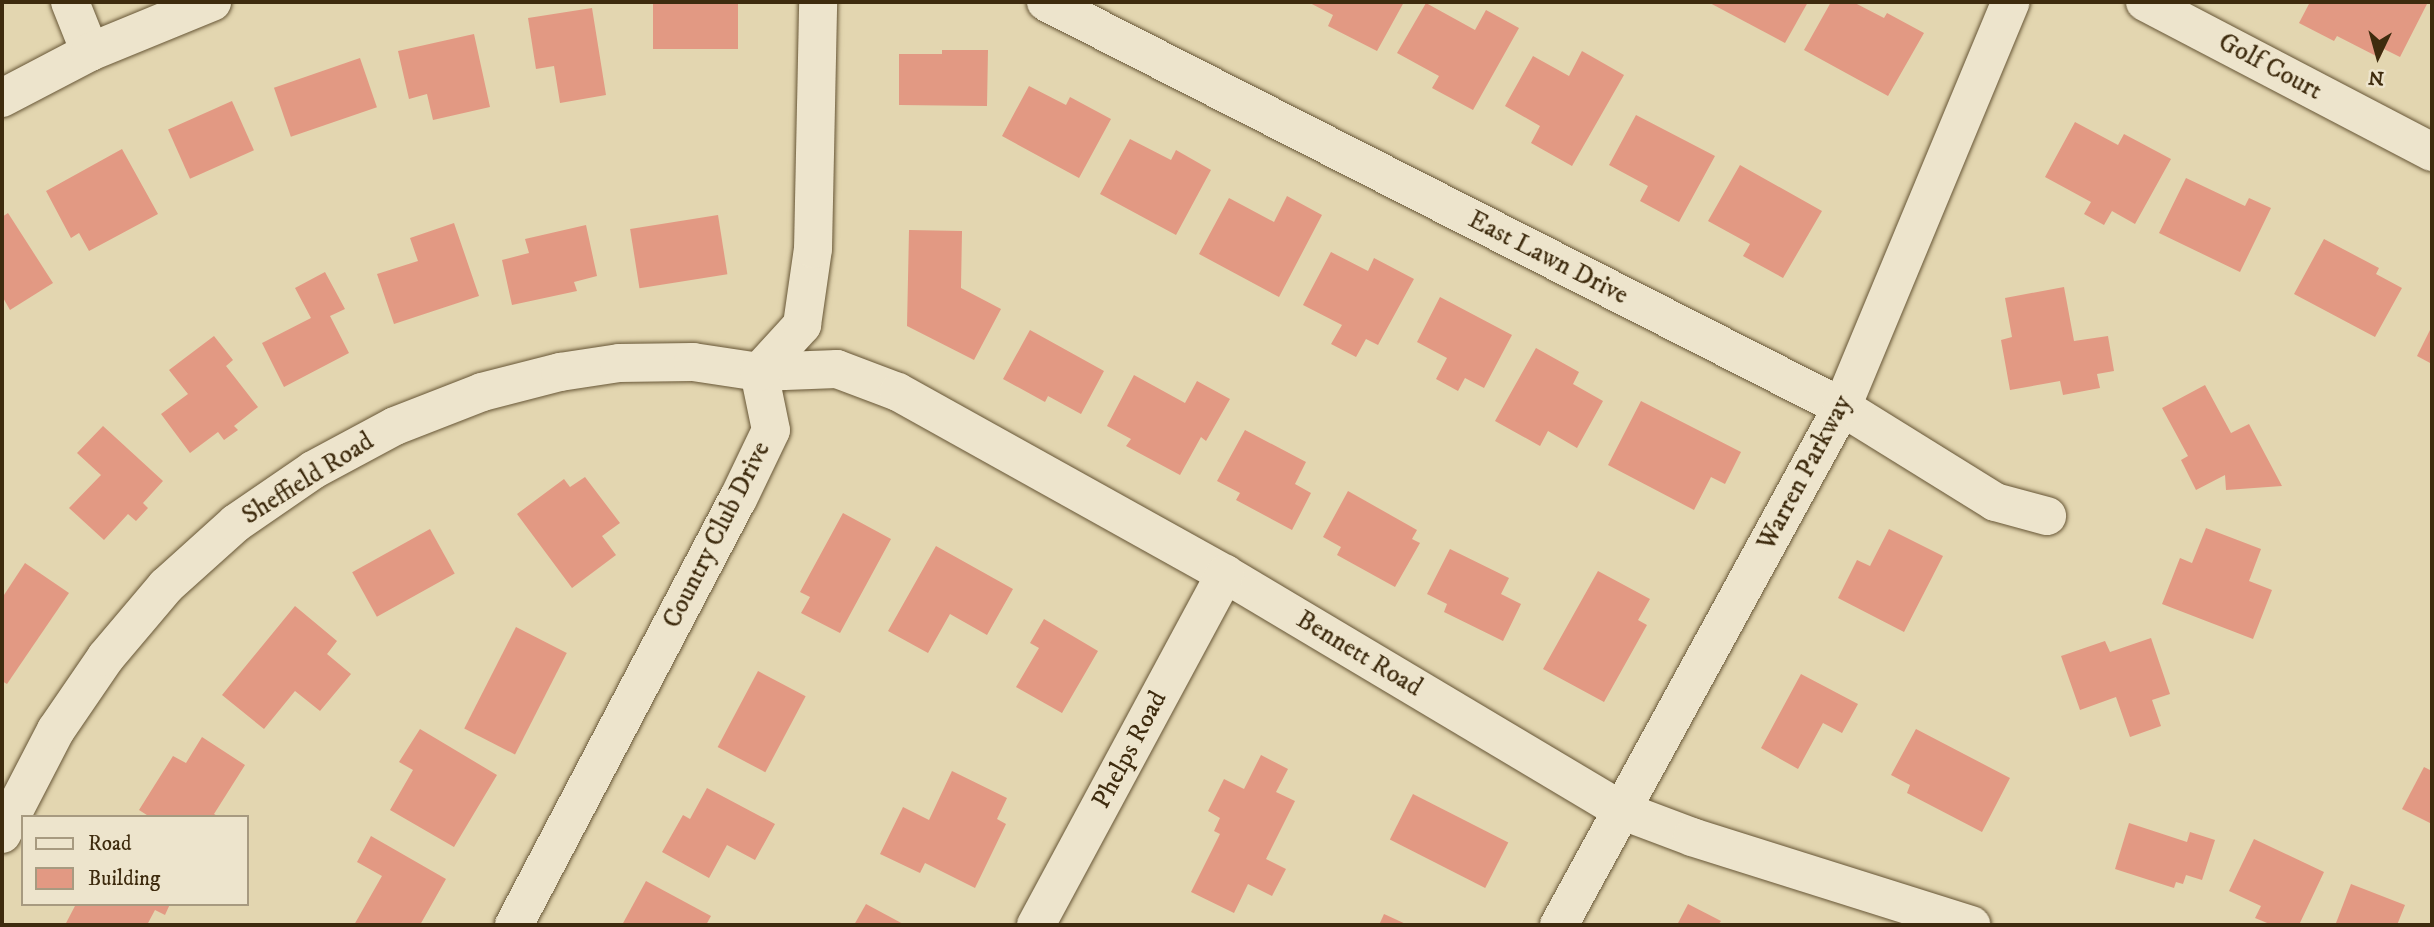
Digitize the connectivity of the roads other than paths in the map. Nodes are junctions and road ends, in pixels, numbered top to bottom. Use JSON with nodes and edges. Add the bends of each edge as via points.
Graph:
{"nodes":[{"id":1,"x":69,"y":2,"type":"edge"},
{"id":2,"x":212,"y":2,"type":"edge"},
{"id":3,"x":818,"y":2,"type":"edge"},
{"id":4,"x":1046,"y":2,"type":"edge"},
{"id":5,"x":2011,"y":2,"type":"edge"},
{"id":6,"x":2146,"y":2,"type":"edge"},
{"id":7,"x":90,"y":52,"type":"junction"},
{"id":8,"x":2,"y":98,"type":"edge"},
{"id":9,"x":2432,"y":152,"type":"edge"},
{"id":10,"x":759,"y":372,"type":"junction"},
{"id":11,"x":1842,"y":407,"type":"junction"},
{"id":12,"x":2047,"y":516,"type":"dead end"},
{"id":13,"x":1225,"y":574,"type":"junction"},
{"id":14,"x":1623,"y":811,"type":"junction"},
{"id":15,"x":2,"y":834,"type":"edge"},
{"id":16,"x":514,"y":925,"type":"edge"},
{"id":17,"x":1036,"y":925,"type":"edge"},
{"id":18,"x":1559,"y":925,"type":"edge"},
{"id":19,"x":1971,"y":925,"type":"edge"}],
"edges":[{"from":1,"to":7,"type":"street"},
{"from":2,"to":7,"type":"street"},
{"from":3,"to":10,"type":"street","via":[[813,249],[802,325]]},
{"from":4,"to":11,"type":"street","name":"East Lawn Drive"},
{"from":5,"to":11,"type":"street","name":"Warren Parkway"},
{"from":6,"to":9,"type":"street","name":"Golf Court"},
{"from":7,"to":8,"type":"street"},
{"from":10,"to":13,"type":"street","name":"Bennett Road","via":[[837,369],[898,392]]},
{"from":10,"to":15,"type":"street","name":"Sheffield Road","via":[[693,362],[619,363],[560,372],[482,392],[395,425],[313,470],[236,523],[166,586],[106,657],[56,730]]},
{"from":10,"to":16,"type":"street","name":"Country Club Drive","via":[[771,430]]},
{"from":11,"to":12,"type":"street","name":"East Lawn Drive","via":[[1995,502]]},
{"from":11,"to":14,"type":"street","name":"Warren Parkway"},
{"from":13,"to":14,"type":"street","name":"Bennett Road"},
{"from":13,"to":17,"type":"street","name":"Phelps Road"},
{"from":14,"to":18,"type":"street","name":"Warren Parkway"},
{"from":14,"to":19,"type":"street","name":"Bennett Road"}]}
